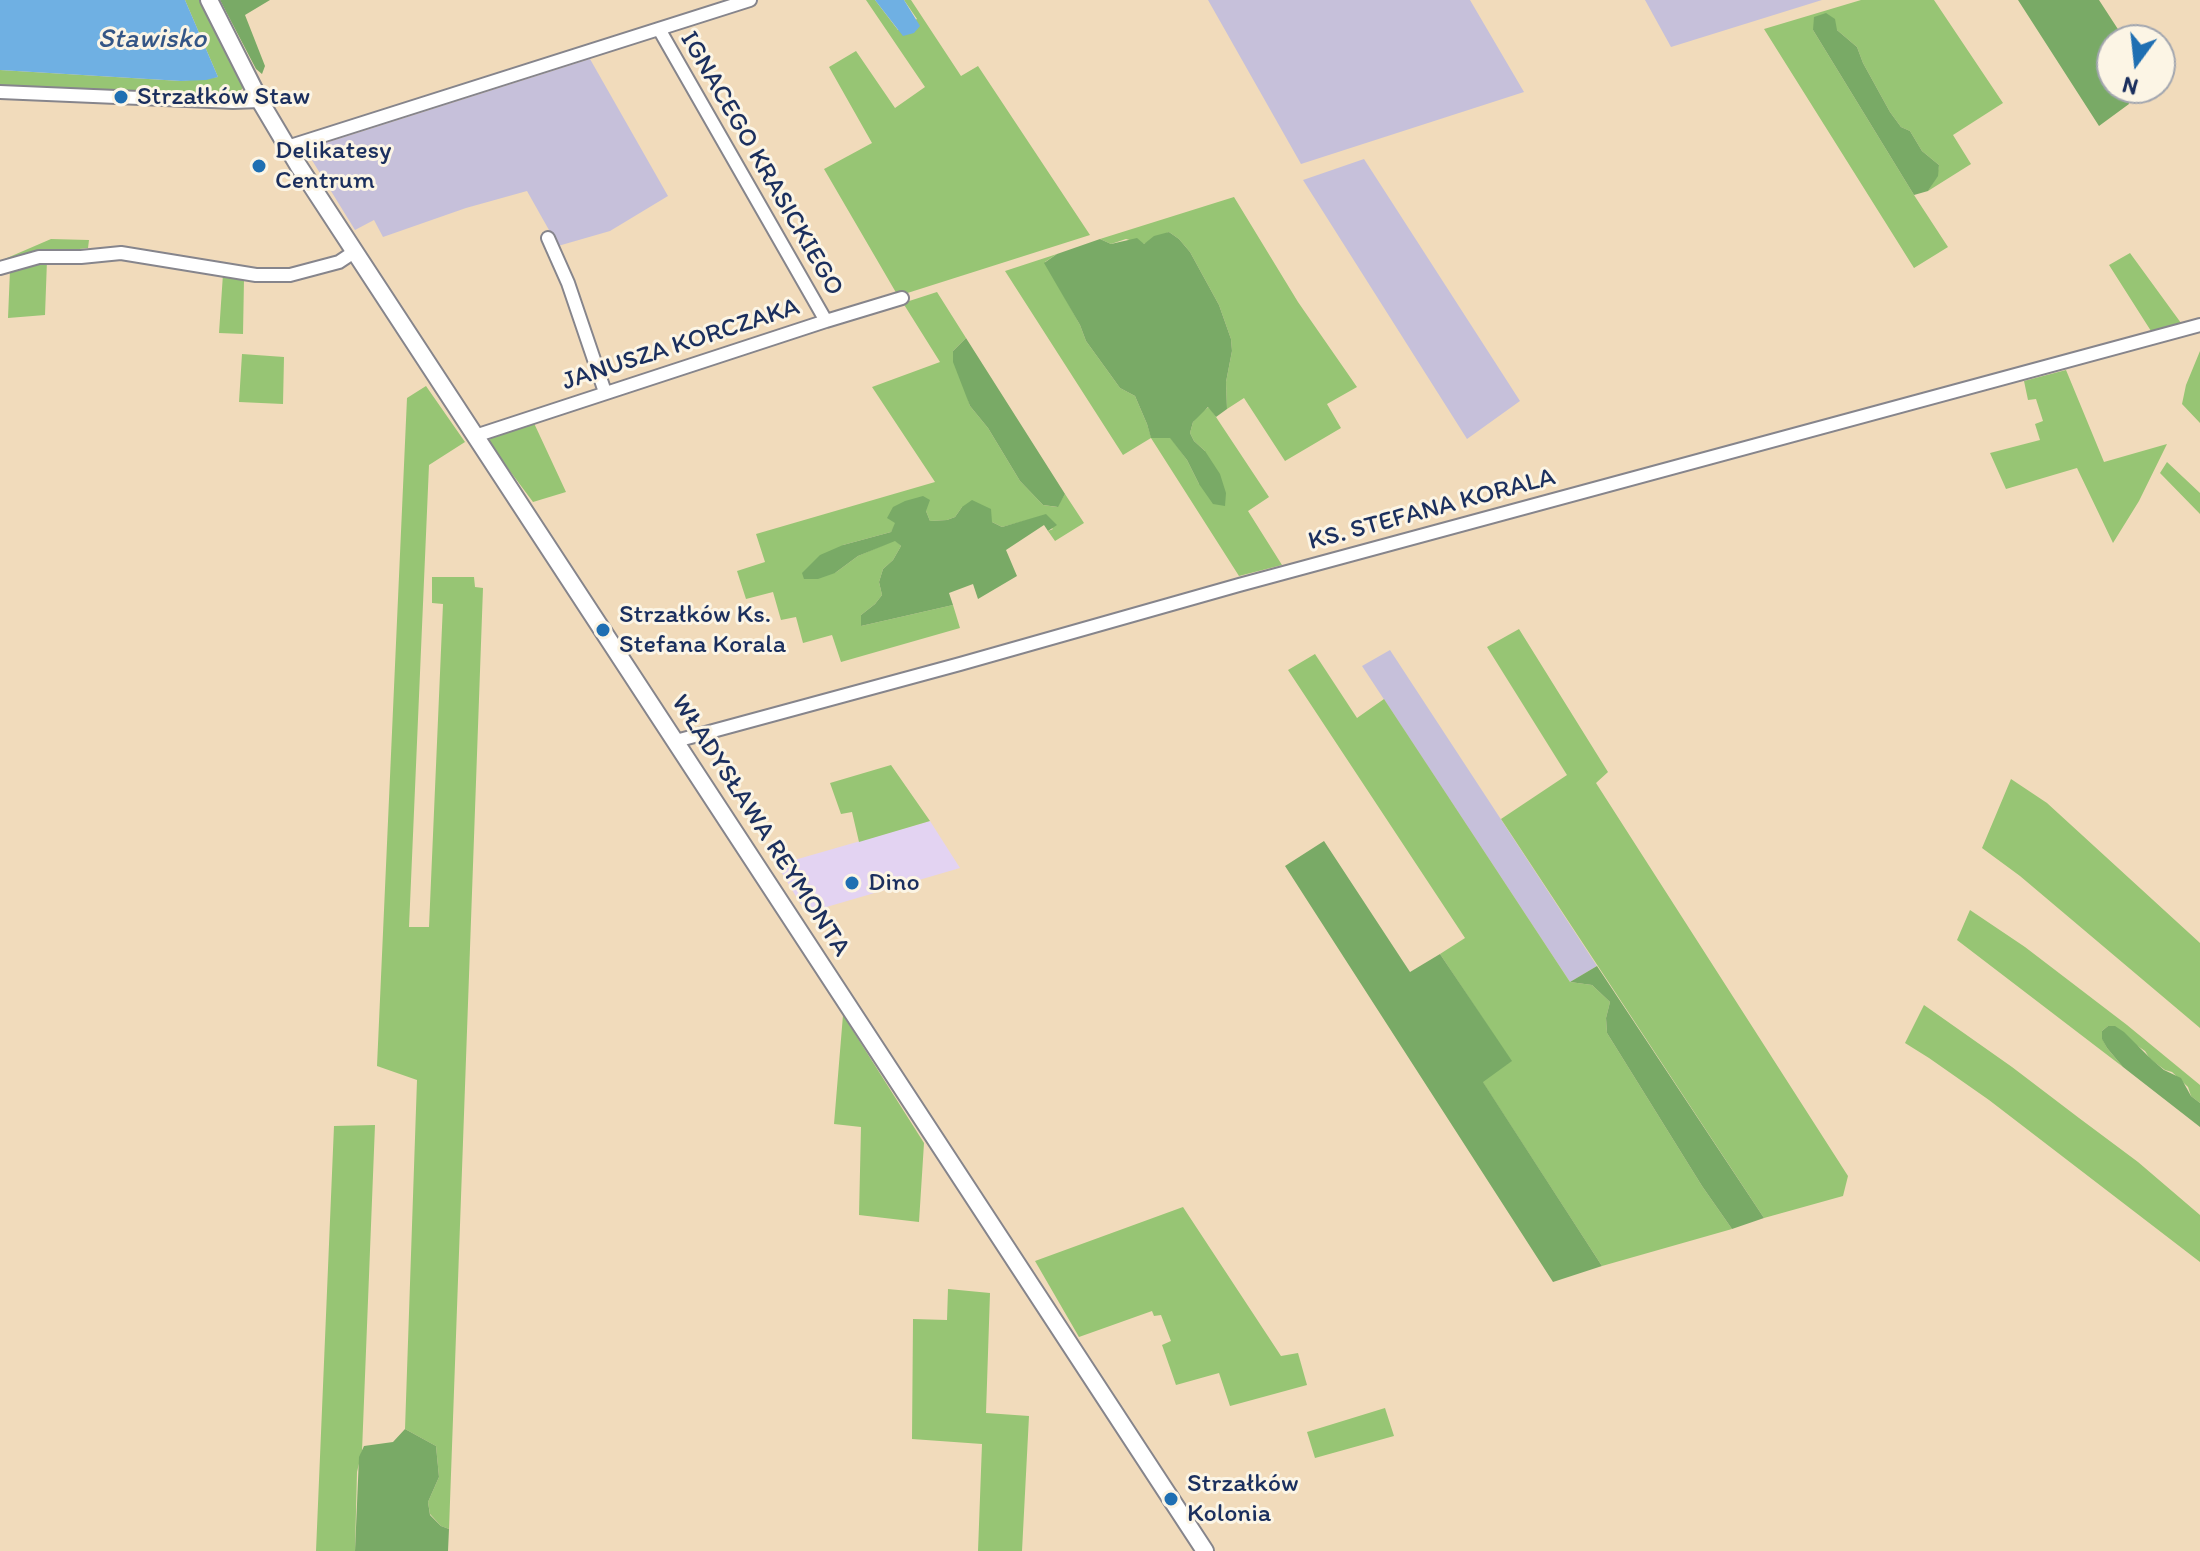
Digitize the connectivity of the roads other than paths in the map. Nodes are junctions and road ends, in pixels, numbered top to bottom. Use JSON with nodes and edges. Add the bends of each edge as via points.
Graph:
{"nodes":[{"id":1,"x":209,"y":0,"type":"edge"},
{"id":2,"x":750,"y":0,"type":"edge"},
{"id":3,"x":659,"y":29,"type":"junction"},
{"id":4,"x":0,"y":92,"type":"edge"},
{"id":5,"x":260,"y":101,"type":"junction"},
{"id":6,"x":287,"y":147,"type":"junction"},
{"id":7,"x":548,"y":238,"type":"dead end"},
{"id":8,"x":354,"y":252,"type":"junction"},
{"id":9,"x":0,"y":268,"type":"edge"},
{"id":10,"x":902,"y":298,"type":"dead end"},
{"id":11,"x":826,"y":321,"type":"junction"},
{"id":12,"x":2200,"y":325,"type":"edge"},
{"id":13,"x":605,"y":392,"type":"junction"},
{"id":14,"x":475,"y":436,"type":"junction"},
{"id":15,"x":676,"y":741,"type":"junction"},
{"id":16,"x":1205,"y":1551,"type":"edge"}],
"edges":[{"from":1,"to":5,"type":"street","name":"WŁADYSŁAWA REYMONTA"},
{"from":2,"to":3,"type":"street"},
{"from":3,"to":6,"type":"street"},
{"from":3,"to":11,"type":"street","name":"IGNACEGO KRASICKIEGO"},
{"from":4,"to":5,"type":"street"},
{"from":5,"to":6,"type":"street","name":"WŁADYSŁAWA REYMONTA"},
{"from":6,"to":8,"type":"street","name":"WŁADYSŁAWA REYMONTA"},
{"from":7,"to":13,"type":"street"},
{"from":8,"to":9,"type":"street","via":[[339,262],[290,275],[256,275],[121,253],[39,257]]},
{"from":8,"to":14,"type":"street","name":"WŁADYSŁAWA REYMONTA"},
{"from":10,"to":11,"type":"street","name":"JANUSZA KORCZAKA"},
{"from":11,"to":13,"type":"street","name":"JANUSZA KORCZAKA"},
{"from":12,"to":15,"type":"street","name":"KS. STEFANA KORALA"},
{"from":13,"to":14,"type":"street","name":"JANUSZA KORCZAKA"},
{"from":14,"to":15,"type":"street","name":"WŁADYSŁAWA REYMONTA"},
{"from":15,"to":16,"type":"street","name":"WŁADYSŁAWA REYMONTA"}]}
